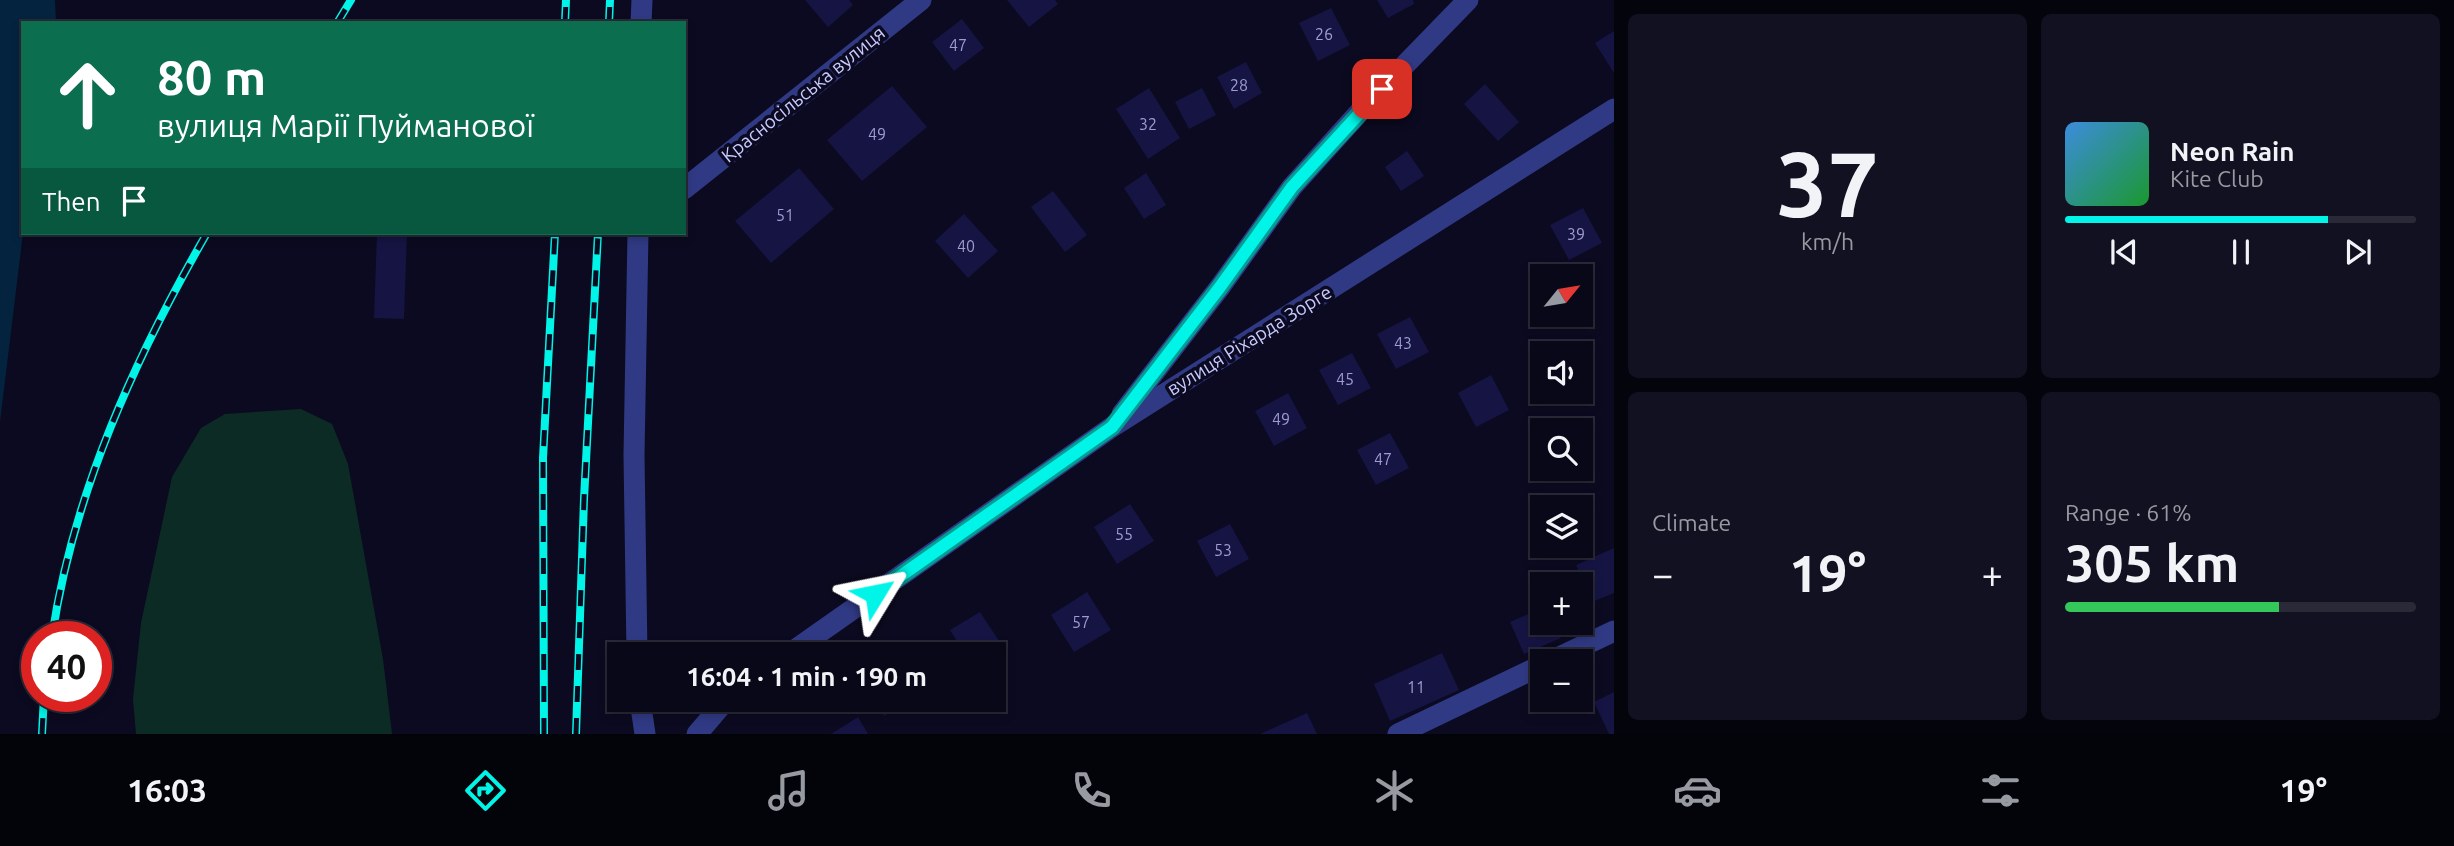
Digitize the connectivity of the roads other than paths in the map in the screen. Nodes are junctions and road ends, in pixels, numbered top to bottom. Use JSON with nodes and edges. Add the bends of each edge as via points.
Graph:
{"nodes":[{"id":1,"x":642,"y":0,"type":"edge"},
{"id":2,"x":921,"y":0,"type":"edge"},
{"id":3,"x":1468,"y":0,"type":"edge"},
{"id":4,"x":640,"y":21,"type":"edge"},
{"id":5,"x":1614,"y":109,"type":"edge"},
{"id":6,"x":686,"y":187,"type":"edge"},
{"id":7,"x":638,"y":235,"type":"edge"},
{"id":8,"x":1112,"y":427,"type":"junction"},
{"id":9,"x":1614,"y":631,"type":"edge"},
{"id":10,"x":637,"y":642,"type":"edge"},
{"id":11,"x":806,"y":642,"type":"edge"},
{"id":12,"x":1576,"y":649,"type":"edge"},
{"id":13,"x":1530,"y":671,"type":"edge"},
{"id":14,"x":642,"y":712,"type":"edge"},
{"id":15,"x":716,"y":712,"type":"edge"},
{"id":16,"x":645,"y":734,"type":"edge"},
{"id":17,"x":697,"y":734,"type":"edge"},
{"id":18,"x":1398,"y":734,"type":"edge"}],
"edges":[{"from":1,"to":4,"type":"street"},
{"from":2,"to":6,"type":"street","name":"Красносільська вулиця"},
{"from":3,"to":8,"type":"street","via":[[1292,187]]},
{"from":5,"to":8,"type":"street","name":"вулиця Ріхарда Зорге"},
{"from":7,"to":10,"type":"street"},
{"from":8,"to":11,"type":"street","name":"вулиця Ріхарда Зорге"},
{"from":9,"to":12,"type":"street"},
{"from":13,"to":18,"type":"street"},
{"from":14,"to":16,"type":"street"},
{"from":15,"to":17,"type":"street"}]}
